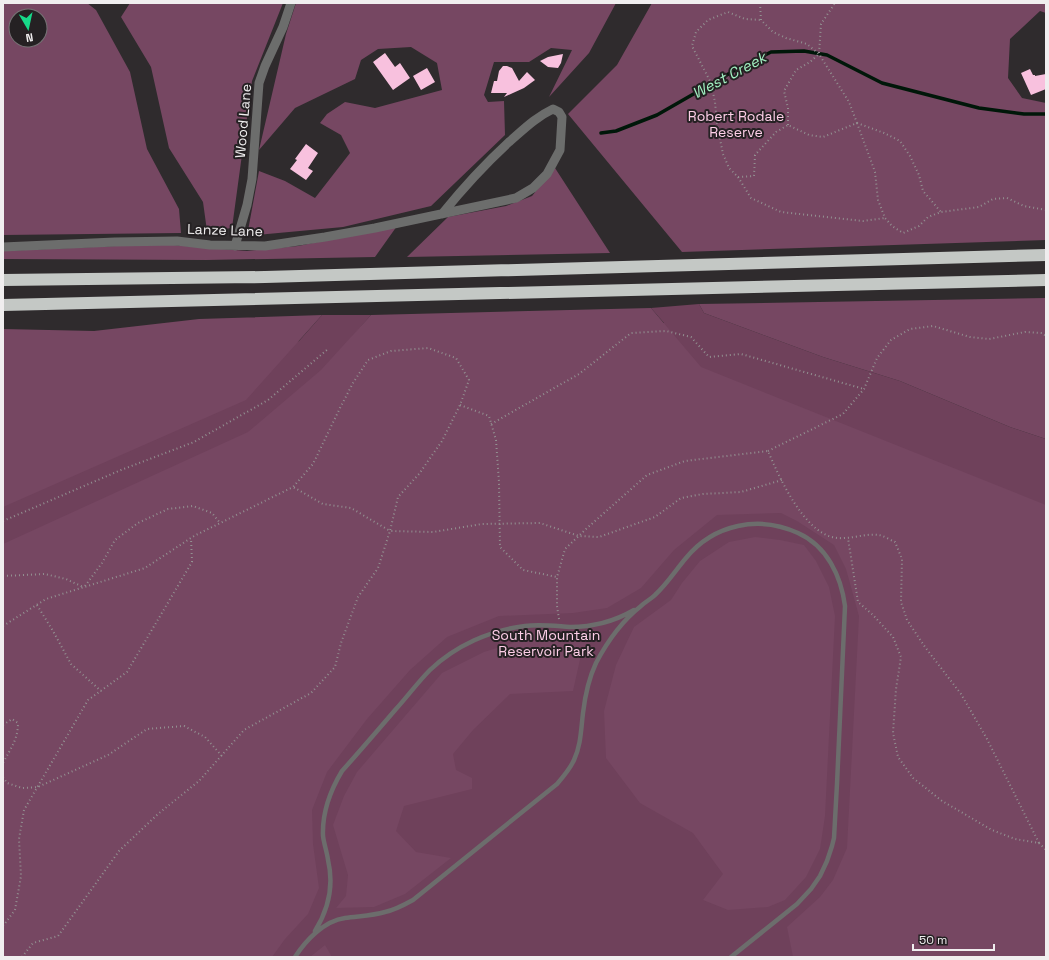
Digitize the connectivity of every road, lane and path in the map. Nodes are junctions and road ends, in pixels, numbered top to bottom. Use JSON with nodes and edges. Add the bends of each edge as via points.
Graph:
{"nodes":[{"id":1,"x":291,"y":3,"type":"edge"},
{"id":2,"x":760,"y":3,"type":"edge"},
{"id":3,"x":836,"y":3,"type":"edge"},
{"id":4,"x":760,"y":20,"type":"junction"},
{"id":5,"x":819,"y":54,"type":"junction"},
{"id":6,"x":857,"y":123,"type":"junction"},
{"id":7,"x":788,"y":125,"type":"junction"},
{"id":8,"x":738,"y":177,"type":"junction"},
{"id":9,"x":1046,"y":210,"type":"edge"},
{"id":10,"x":941,"y":212,"type":"junction"},
{"id":11,"x":442,"y":214,"type":"junction"},
{"id":12,"x":885,"y":218,"type":"junction"},
{"id":13,"x":234,"y":246,"type":"junction"},
{"id":14,"x":3,"y":247,"type":"edge"},
{"id":15,"x":1046,"y":255,"type":"edge"},
{"id":16,"x":3,"y":280,"type":"edge"},
{"id":17,"x":1046,"y":280,"type":"edge"},
{"id":18,"x":3,"y":305,"type":"edge"},
{"id":19,"x":1046,"y":336,"type":"edge"},
{"id":20,"x":328,"y":349,"type":"dead end"},
{"id":21,"x":864,"y":389,"type":"junction"},
{"id":22,"x":460,"y":405,"type":"junction"},
{"id":23,"x":491,"y":424,"type":"junction"},
{"id":24,"x":768,"y":451,"type":"junction"},
{"id":25,"x":782,"y":480,"type":"junction"},
{"id":26,"x":293,"y":487,"type":"junction"},
{"id":27,"x":3,"y":521,"type":"edge"},
{"id":28,"x":220,"y":523,"type":"junction"},
{"id":29,"x":499,"y":524,"type":"junction"},
{"id":30,"x":390,"y":531,"type":"junction"},
{"id":31,"x":579,"y":536,"type":"junction"},
{"id":32,"x":191,"y":538,"type":"junction"},
{"id":33,"x":848,"y":538,"type":"junction"},
{"id":34,"x":3,"y":576,"type":"edge"},
{"id":35,"x":557,"y":577,"type":"junction"},
{"id":36,"x":84,"y":587,"type":"junction"},
{"id":37,"x":36,"y":605,"type":"junction"},
{"id":38,"x":641,"y":606,"type":"junction"},
{"id":39,"x":3,"y":626,"type":"edge"},
{"id":40,"x":559,"y":626,"type":"junction"},
{"id":41,"x":101,"y":691,"type":"junction"},
{"id":42,"x":3,"y":725,"type":"edge"},
{"id":43,"x":222,"y":756,"type":"junction"},
{"id":44,"x":3,"y":766,"type":"edge"},
{"id":45,"x":3,"y":777,"type":"edge"},
{"id":46,"x":38,"y":787,"type":"junction"},
{"id":47,"x":1039,"y":843,"type":"junction"},
{"id":48,"x":1046,"y":850,"type":"edge"},
{"id":49,"x":3,"y":926,"type":"edge"},
{"id":50,"x":312,"y":936,"type":"junction"},
{"id":51,"x":22,"y":957,"type":"edge"},
{"id":52,"x":295,"y":957,"type":"edge"},
{"id":53,"x":731,"y":957,"type":"edge"}],
"edges":[{"from":1,"to":13,"type":"street","name":"Wood Lane","via":[[259,83],[252,179]]},
{"from":2,"to":4,"type":"path"},
{"from":3,"to":5,"type":"path","via":[[821,24]]},
{"from":4,"to":5,"type":"path","via":[[772,32],[807,44]]},
{"from":4,"to":8,"type":"path","via":[[745,19],[728,12],[708,20],[696,32],[692,46],[711,83],[723,154],[729,168]]},
{"from":5,"to":6,"type":"path","via":[[849,102]]},
{"from":5,"to":7,"type":"path","via":[[796,70],[784,91]]},
{"from":6,"to":7,"type":"path","via":[[823,136],[809,135]]},
{"from":6,"to":10,"type":"path","via":[[900,140],[919,175],[923,191]]},
{"from":6,"to":12,"type":"path","via":[[875,172],[878,200]]},
{"from":7,"to":8,"type":"path","via":[[776,132],[755,155],[754,176]]},
{"from":8,"to":12,"type":"path","via":[[752,198],[781,212],[863,221]]},
{"from":9,"to":10,"type":"path","via":[[1024,206],[1007,198],[993,199],[979,206]]},
{"from":10,"to":12,"type":"path","via":[[903,233]]},
{"from":11,"to":11,"type":"street","name":"Lanze Lane","via":[[516,198],[533,188],[547,174],[560,150],[562,117],[559,112],[553,109],[529,124],[483,167]]},
{"from":11,"to":13,"type":"street","name":"Lanze Lane","via":[[325,237],[265,246]]},
{"from":13,"to":14,"type":"street","name":"Lanze Lane","via":[[177,242],[114,242]]},
{"from":15,"to":16,"type":"highway","via":[[265,277]]},
{"from":17,"to":18,"type":"highway"},
{"from":19,"to":21,"type":"path","via":[[1042,333],[1025,332],[989,339],[970,337],[933,326],[910,329],[891,340],[878,358]]},
{"from":20,"to":27,"type":"path","via":[[268,400],[194,442],[121,470]]},
{"from":21,"to":23,"type":"path","via":[[741,354],[709,358],[690,338],[666,331],[632,333],[579,374]]},
{"from":21,"to":24,"type":"path","via":[[842,414]]},
{"from":22,"to":23,"type":"path","via":[[489,416]]},
{"from":22,"to":26,"type":"path","via":[[469,380],[456,358],[428,348],[390,351],[368,360],[340,408],[313,464]]},
{"from":22,"to":30,"type":"path","via":[[442,441],[398,497]]},
{"from":23,"to":29,"type":"path","via":[[496,440]]},
{"from":24,"to":25,"type":"path"},
{"from":24,"to":31,"type":"path","via":[[685,461],[648,475]]},
{"from":25,"to":31,"type":"path","via":[[741,492],[680,498],[655,517],[637,524],[599,536]]},
{"from":25,"to":33,"type":"path","via":[[800,511],[816,530],[832,537]]},
{"from":26,"to":28,"type":"path"},
{"from":26,"to":30,"type":"path","via":[[323,504],[351,508]]},
{"from":28,"to":32,"type":"path"},
{"from":28,"to":36,"type":"path","via":[[212,513],[193,506],[168,509],[138,524],[115,540]]},
{"from":29,"to":30,"type":"path","via":[[482,524],[433,532]]},
{"from":29,"to":31,"type":"path","via":[[540,523]]},
{"from":29,"to":35,"type":"path","via":[[500,547],[524,570]]},
{"from":30,"to":43,"type":"path","via":[[378,568],[358,597],[335,667],[311,693],[244,730]]},
{"from":31,"to":35,"type":"path","via":[[565,550]]},
{"from":32,"to":36,"type":"path","via":[[145,568]]},
{"from":32,"to":41,"type":"path","via":[[192,562],[127,672]]},
{"from":33,"to":47,"type":"path","via":[[878,534],[895,542],[902,559],[901,602],[907,620],[960,694],[987,739]]},
{"from":33,"to":47,"type":"path","via":[[858,602],[893,637],[901,657],[893,733],[898,757],[913,778],[942,801],[992,830],[1015,839]]},
{"from":34,"to":36,"type":"path","via":[[45,574],[66,578]]},
{"from":35,"to":40,"type":"path"},
{"from":36,"to":37,"type":"path","via":[[46,599]]},
{"from":37,"to":39,"type":"path"},
{"from":37,"to":41,"type":"path","via":[[54,631],[71,664]]},
{"from":38,"to":40,"type":"lane","via":[[610,621],[589,626]]},
{"from":38,"to":50,"type":"lane","via":[[616,632],[596,664],[588,684],[579,747],[569,769],[557,784],[413,900],[385,912],[342,918],[331,922]]},
{"from":38,"to":53,"type":"lane","via":[[655,596],[686,557],[705,541],[727,529],[744,524],[774,524],[802,535],[824,554],[840,580],[845,606],[838,784],[832,846],[811,889],[797,904]]},
{"from":40,"to":50,"type":"lane","via":[[524,626],[502,630],[466,644],[447,656],[430,670],[342,772],[329,796],[324,818],[323,835],[330,892],[322,920]]},
{"from":41,"to":46,"type":"path","via":[[88,700]]},
{"from":42,"to":44,"type":"path","via":[[12,719],[18,722],[15,743]]},
{"from":43,"to":46,"type":"path","via":[[205,737],[184,726],[147,729],[108,755]]},
{"from":43,"to":51,"type":"path","via":[[199,781],[158,814],[119,851],[58,936],[33,943]]},
{"from":45,"to":46,"type":"path","via":[[7,784],[22,788]]},
{"from":46,"to":49,"type":"path","via":[[24,810],[19,839],[21,876],[15,910]]},
{"from":47,"to":48,"type":"path"},
{"from":50,"to":52,"type":"lane"}]}
